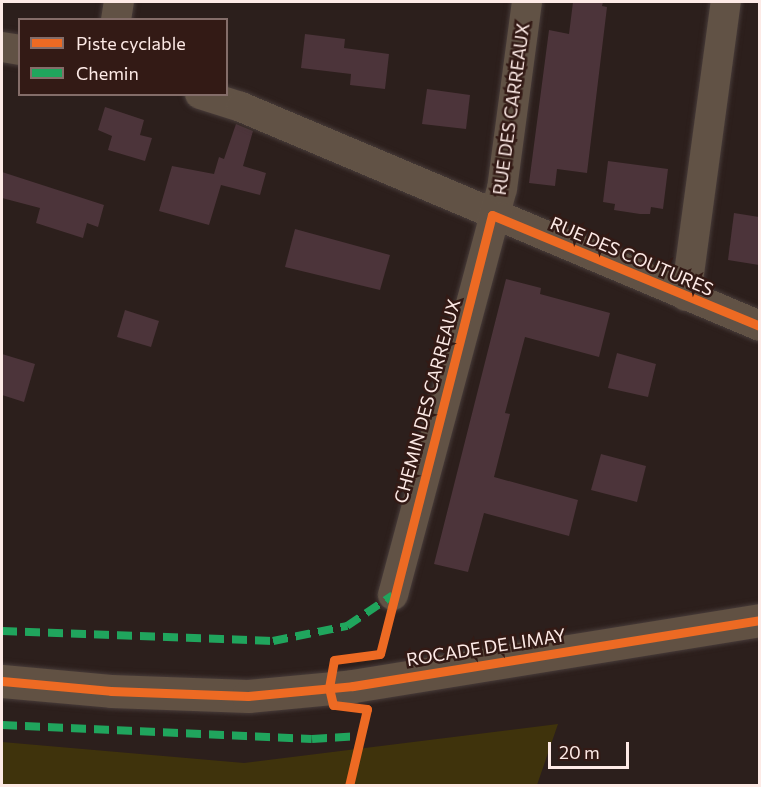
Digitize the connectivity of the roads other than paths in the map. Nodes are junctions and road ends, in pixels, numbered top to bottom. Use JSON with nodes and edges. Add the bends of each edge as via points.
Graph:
{"nodes":[{"id":1,"x":119,"y":2,"type":"edge"},
{"id":2,"x":526,"y":2,"type":"edge"},
{"id":3,"x":726,"y":2,"type":"edge"},
{"id":4,"x":116,"y":18,"type":"edge"},
{"id":5,"x":2,"y":46,"type":"edge"},
{"id":6,"x":18,"y":50,"type":"edge"},
{"id":7,"x":206,"y":96,"type":"edge"},
{"id":8,"x":492,"y":215,"type":"junction"},
{"id":9,"x":686,"y":296,"type":"junction"},
{"id":10,"x":759,"y":326,"type":"edge"},
{"id":11,"x":393,"y":595,"type":"dead end"},
{"id":12,"x":759,"y":620,"type":"edge"},
{"id":13,"x":2,"y":681,"type":"edge"}],
"edges":[{"from":1,"to":4,"type":"street"},
{"from":2,"to":8,"type":"street","name":"RUE DES CARREAUX","via":[[502,189]]},
{"from":3,"to":9,"type":"street"},
{"from":5,"to":6,"type":"street"},
{"from":7,"to":8,"type":"street","name":"RUE DES COUTURES","via":[[241,107]]},
{"from":8,"to":9,"type":"street","name":"RUE DES COUTURES"},
{"from":8,"to":11,"type":"street","name":"CHEMIN DES CARREAUX"},
{"from":9,"to":10,"type":"street","name":"RUE DES COUTURES"},
{"from":12,"to":13,"type":"main road","name":"ROCADE DE LIMAY","via":[[353,686],[248,696],[111,692]]}]}
